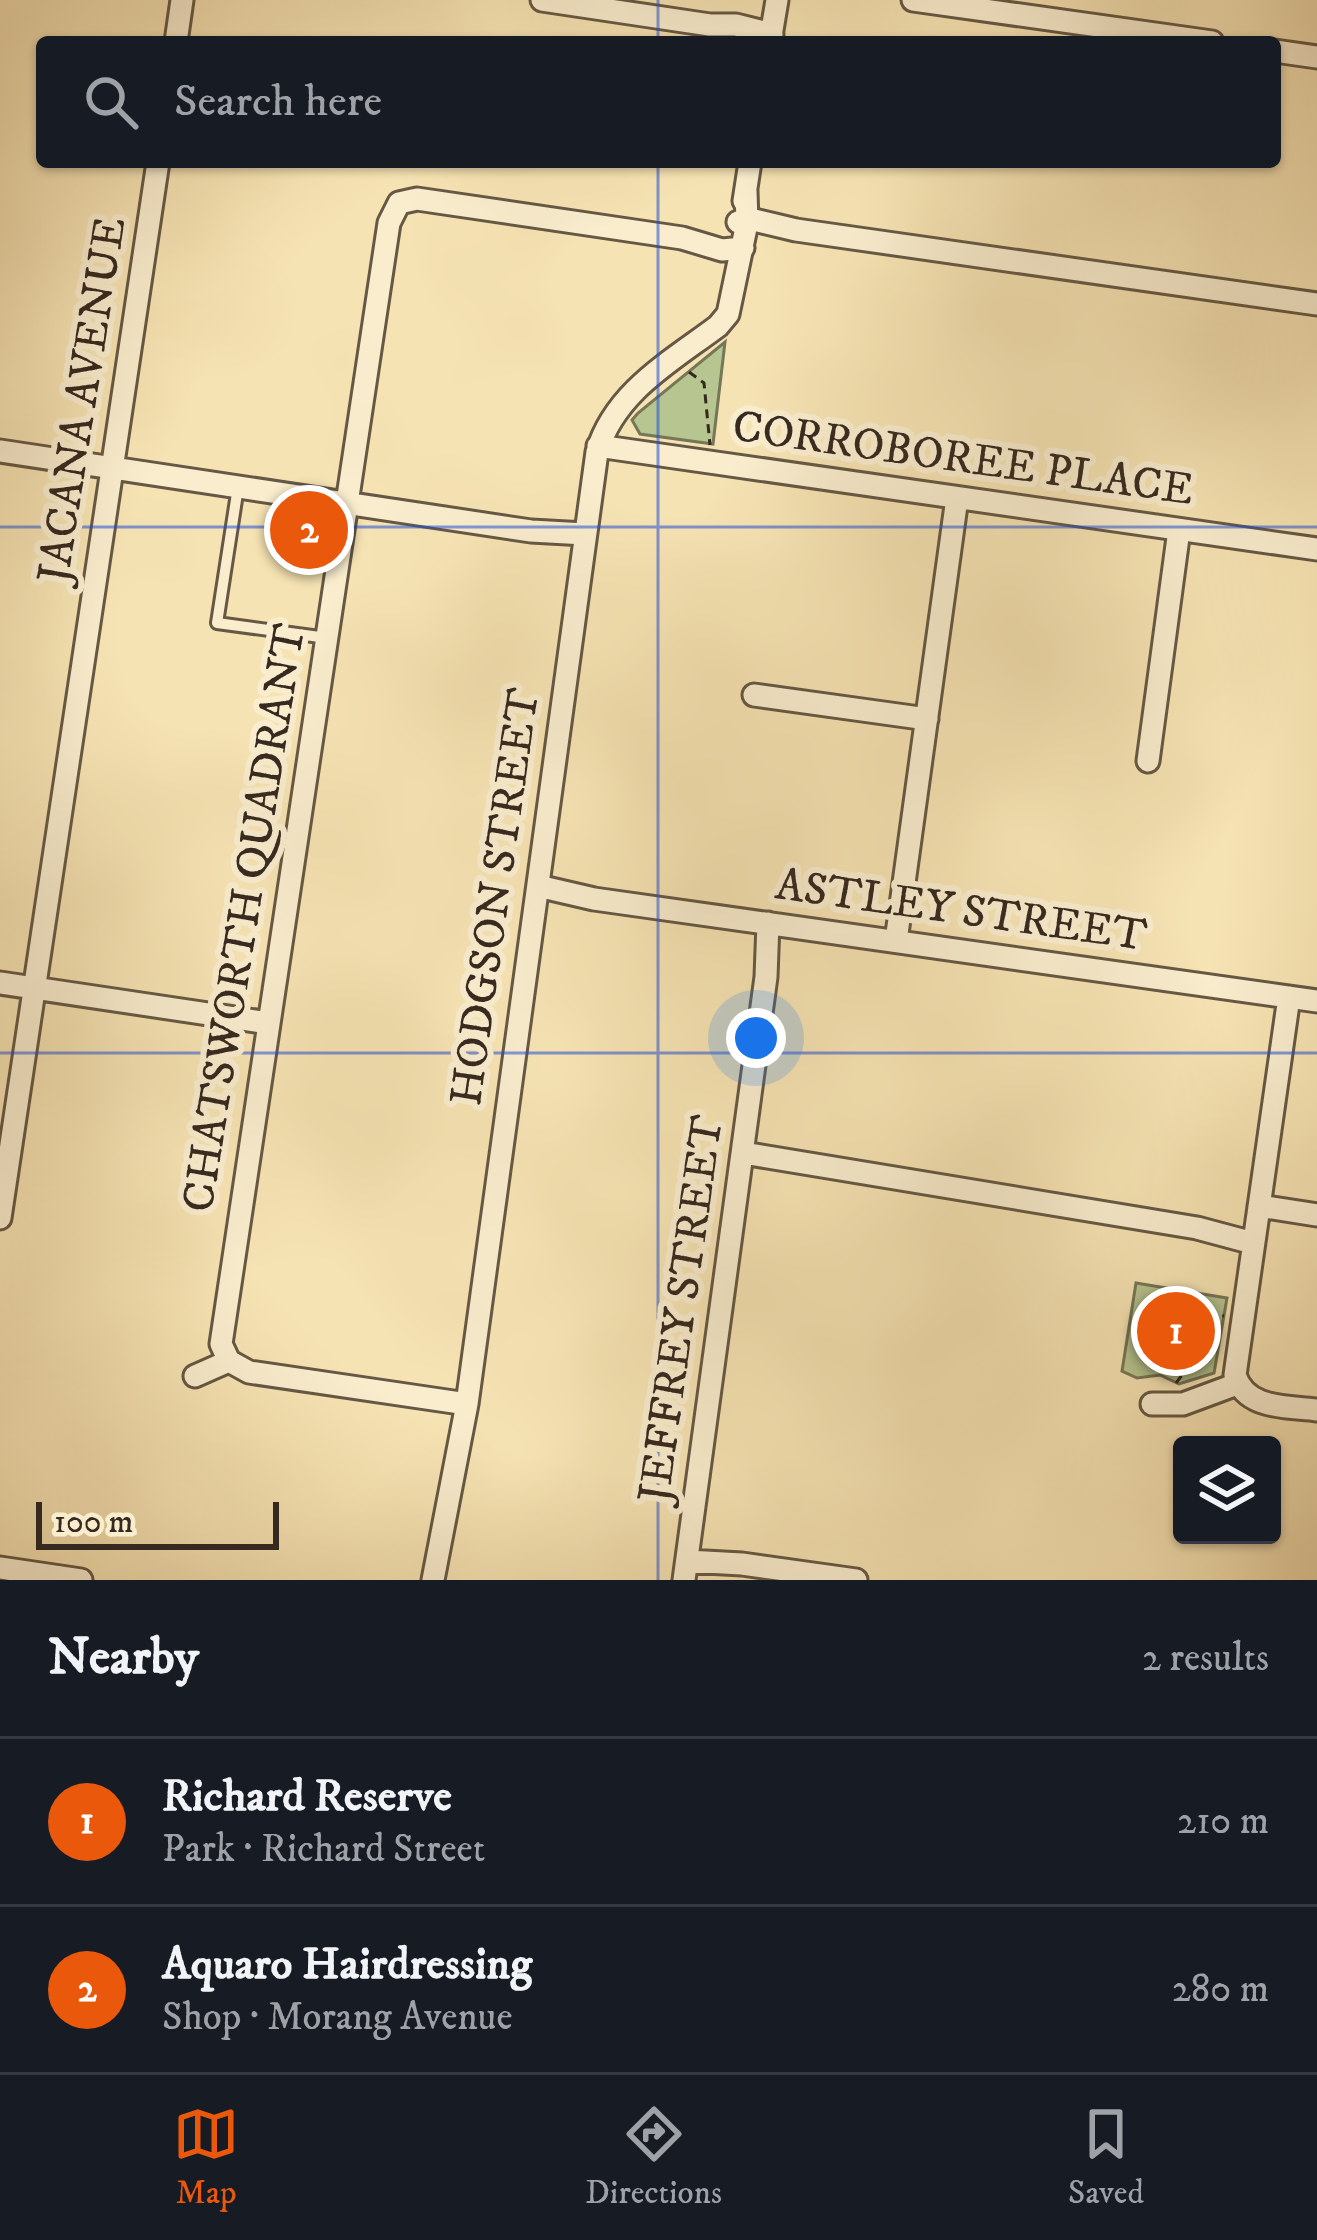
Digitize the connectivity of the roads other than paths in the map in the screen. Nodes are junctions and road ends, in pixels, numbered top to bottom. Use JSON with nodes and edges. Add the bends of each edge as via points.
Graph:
{"nodes":[{"id":1,"x":182,"y":0,"type":"edge"},
{"id":2,"x":542,"y":0,"type":"edge"},
{"id":3,"x":772,"y":0,"type":"edge"},
{"id":4,"x":913,"y":0,"type":"edge"},
{"id":5,"x":177,"y":36,"type":"edge"},
{"id":6,"x":761,"y":36,"type":"edge"},
{"id":7,"x":766,"y":36,"type":"edge"},
{"id":8,"x":1169,"y":36,"type":"edge"},
{"id":9,"x":1281,"y":52,"type":"edge"},
{"id":10,"x":1317,"y":57,"type":"edge"},
{"id":11,"x":157,"y":168,"type":"edge"},
{"id":12,"x":749,"y":168,"type":"edge"},
{"id":13,"x":742,"y":233,"type":"junction"},
{"id":14,"x":1317,"y":304,"type":"edge"},
{"id":15,"x":598,"y":446,"type":"junction"},
{"id":16,"x":0,"y":451,"type":"edge"},
{"id":17,"x":112,"y":468,"type":"junction"},
{"id":18,"x":238,"y":487,"type":"junction"},
{"id":19,"x":957,"y":498,"type":"junction"},
{"id":20,"x":347,"y":503,"type":"junction"},
{"id":21,"x":1179,"y":530,"type":"junction"},
{"id":22,"x":584,"y":539,"type":"junction"},
{"id":23,"x":1317,"y":549,"type":"edge"},
{"id":24,"x":327,"y":638,"type":"junction"},
{"id":25,"x":754,"y":695,"type":"dead end"},
{"id":26,"x":927,"y":719,"type":"junction"},
{"id":27,"x":1148,"y":761,"type":"dead end"},
{"id":28,"x":537,"y":890,"type":"junction"},
{"id":29,"x":774,"y":923,"type":"junction"},
{"id":30,"x":896,"y":941,"type":"junction"},
{"id":31,"x":0,"y":983,"type":"edge"},
{"id":32,"x":34,"y":988,"type":"junction"},
{"id":33,"x":1289,"y":997,"type":"junction"},
{"id":34,"x":1317,"y":1001,"type":"edge"},
{"id":35,"x":269,"y":1023,"type":"junction"},
{"id":36,"x":742,"y":1153,"type":"junction"},
{"id":37,"x":1259,"y":1206,"type":"junction"},
{"id":38,"x":1317,"y":1215,"type":"edge"},
{"id":39,"x":0,"y":1219,"type":"edge"},
{"id":40,"x":1254,"y":1237,"type":"junction"},
{"id":41,"x":229,"y":1361,"type":"junction"},
{"id":42,"x":195,"y":1376,"type":"dead end"},
{"id":43,"x":1237,"y":1384,"type":"junction"},
{"id":44,"x":467,"y":1404,"type":"junction"},
{"id":45,"x":1152,"y":1404,"type":"dead end"},
{"id":46,"x":1317,"y":1411,"type":"edge"},
{"id":47,"x":686,"y":1563,"type":"edge"},
{"id":48,"x":0,"y":1568,"type":"edge"},
{"id":49,"x":81,"y":1580,"type":"edge"},
{"id":50,"x":433,"y":1580,"type":"edge"},
{"id":51,"x":856,"y":1580,"type":"edge"}],
"edges":[{"from":1,"to":5,"type":"street"},
{"from":2,"to":6,"type":"street"},
{"from":3,"to":7,"type":"street"},
{"from":4,"to":8,"type":"street"},
{"from":9,"to":10,"type":"street"},
{"from":11,"to":17,"type":"street","name":"JACANA AVENUE"},
{"from":12,"to":13,"type":"street","name":"HODGSON STREET"},
{"from":13,"to":14,"type":"street","name":"CHATSWORTH QUADRANT","via":[[796,230]]},
{"from":13,"to":15,"type":"street","name":"HODGSON STREET","via":[[724,320],[627,397]]},
{"from":13,"to":20,"type":"street","name":"CHATSWORTH QUADRANT","via":[[722,250],[393,194]]},
{"from":15,"to":19,"type":"street","name":"CORROBOREE PLACE"},
{"from":15,"to":22,"type":"street","name":"HODGSON STREET"},
{"from":16,"to":17,"type":"street"},
{"from":17,"to":18,"type":"street"},
{"from":17,"to":32,"type":"street","name":"JACANA AVENUE"},
{"from":18,"to":20,"type":"street"},
{"from":18,"to":24,"type":"lane","via":[[217,623]]},
{"from":19,"to":21,"type":"street","name":"CORROBOREE PLACE"},
{"from":19,"to":26,"type":"street"},
{"from":20,"to":22,"type":"street"},
{"from":20,"to":24,"type":"street","name":"CHATSWORTH QUADRANT"},
{"from":21,"to":23,"type":"street","name":"CORROBOREE PLACE"},
{"from":21,"to":27,"type":"street"},
{"from":22,"to":28,"type":"street","name":"HODGSON STREET"},
{"from":24,"to":35,"type":"street","name":"CHATSWORTH QUADRANT"},
{"from":25,"to":26,"type":"street"},
{"from":26,"to":30,"type":"street"},
{"from":28,"to":29,"type":"street","name":"ASTLEY STREET"},
{"from":28,"to":44,"type":"street","name":"HODGSON STREET"},
{"from":29,"to":30,"type":"street","name":"ASTLEY STREET"},
{"from":29,"to":36,"type":"street","name":"JEFFREY STREET"},
{"from":30,"to":33,"type":"street","name":"ASTLEY STREET"},
{"from":31,"to":32,"type":"street"},
{"from":32,"to":35,"type":"street"},
{"from":32,"to":39,"type":"street","name":"JACANA AVENUE"},
{"from":33,"to":34,"type":"street","name":"ASTLEY STREET"},
{"from":33,"to":37,"type":"street"},
{"from":35,"to":41,"type":"street","name":"CHATSWORTH QUADRANT","via":[[221,1338]]},
{"from":36,"to":40,"type":"street"},
{"from":36,"to":47,"type":"street","name":"JEFFREY STREET"},
{"from":37,"to":38,"type":"street"},
{"from":37,"to":40,"type":"street"},
{"from":40,"to":43,"type":"street"},
{"from":41,"to":42,"type":"street"},
{"from":41,"to":44,"type":"street","via":[[249,1372]]},
{"from":43,"to":45,"type":"street","via":[[1183,1404]]},
{"from":43,"to":46,"type":"street","via":[[1257,1401]]},
{"from":44,"to":50,"type":"street","name":"HODGSON STREET"},
{"from":47,"to":51,"type":"street"},
{"from":48,"to":49,"type":"street"}]}
